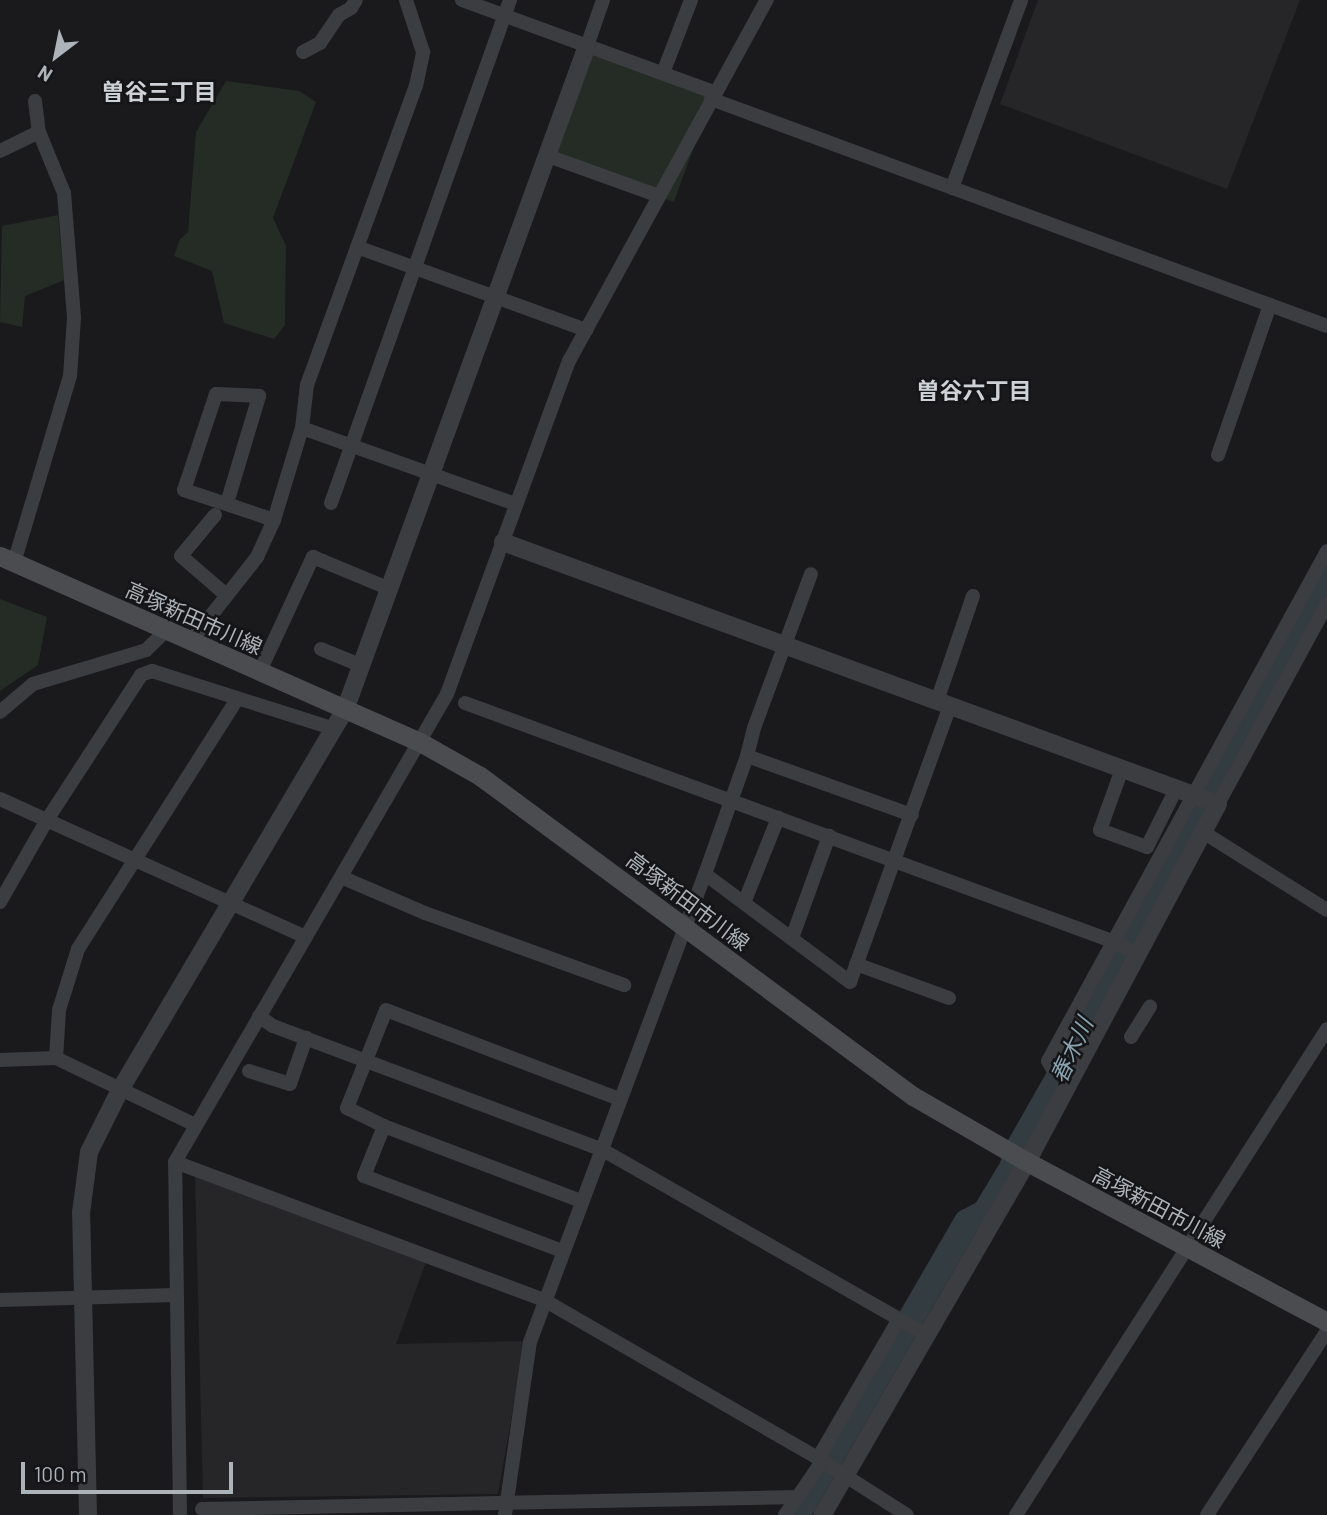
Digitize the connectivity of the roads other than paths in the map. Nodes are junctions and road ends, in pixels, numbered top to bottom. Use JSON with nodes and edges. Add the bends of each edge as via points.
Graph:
{"nodes":[{"id":1,"x":356,"y":0,"type":"edge"},
{"id":2,"x":406,"y":0,"type":"edge"},
{"id":3,"x":461,"y":0,"type":"edge"},
{"id":4,"x":510,"y":0,"type":"edge"},
{"id":5,"x":603,"y":0,"type":"edge"},
{"id":6,"x":691,"y":0,"type":"edge"},
{"id":7,"x":767,"y":0,"type":"edge"},
{"id":8,"x":1021,"y":0,"type":"edge"},
{"id":9,"x":505,"y":15,"type":"junction"},
{"id":10,"x":587,"y":46,"type":"junction"},
{"id":11,"x":303,"y":52,"type":"dead end"},
{"id":12,"x":663,"y":73,"type":"junction"},
{"id":13,"x":713,"y":96,"type":"junction"},
{"id":14,"x":35,"y":101,"type":"dead end"},
{"id":15,"x":39,"y":132,"type":"junction"},
{"id":16,"x":0,"y":152,"type":"edge"},
{"id":17,"x":548,"y":156,"type":"junction"},
{"id":18,"x":952,"y":188,"type":"junction"},
{"id":19,"x":659,"y":196,"type":"junction"},
{"id":20,"x":357,"y":247,"type":"junction"},
{"id":21,"x":413,"y":268,"type":"junction"},
{"id":22,"x":496,"y":298,"type":"junction"},
{"id":23,"x":1270,"y":305,"type":"junction"},
{"id":24,"x":1327,"y":326,"type":"edge"},
{"id":25,"x":586,"y":330,"type":"junction"},
{"id":26,"x":302,"y":428,"type":"junction"},
{"id":27,"x":350,"y":444,"type":"junction"},
{"id":28,"x":1218,"y":455,"type":"dead end"},
{"id":29,"x":433,"y":474,"type":"junction"},
{"id":30,"x":227,"y":503,"type":"junction"},
{"id":31,"x":331,"y":503,"type":"dead end"},
{"id":32,"x":516,"y":504,"type":"junction"},
{"id":33,"x":215,"y":515,"type":"dead end"},
{"id":34,"x":274,"y":520,"type":"junction"},
{"id":35,"x":503,"y":542,"type":"junction"},
{"id":36,"x":1327,"y":551,"type":"edge"},
{"id":37,"x":7,"y":560,"type":"edge"},
{"id":38,"x":811,"y":574,"type":"dead end"},
{"id":39,"x":390,"y":589,"type":"junction"},
{"id":40,"x":225,"y":594,"type":"junction"},
{"id":41,"x":973,"y":596,"type":"dead end"},
{"id":42,"x":1327,"y":604,"type":"edge"},
{"id":43,"x":166,"y":631,"type":"junction"},
{"id":44,"x":191,"y":641,"type":"junction"},
{"id":45,"x":785,"y":645,"type":"junction"},
{"id":46,"x":321,"y":649,"type":"dead end"},
{"id":47,"x":362,"y":666,"type":"junction"},
{"id":48,"x":260,"y":671,"type":"junction"},
{"id":49,"x":237,"y":699,"type":"junction"},
{"id":50,"x":465,"y":703,"type":"dead end"},
{"id":51,"x":944,"y":703,"type":"junction"},
{"id":52,"x":345,"y":710,"type":"junction"},
{"id":53,"x":0,"y":712,"type":"edge"},
{"id":54,"x":332,"y":728,"type":"junction"},
{"id":55,"x":420,"y":742,"type":"junction"},
{"id":56,"x":747,"y":756,"type":"junction"},
{"id":57,"x":1122,"y":769,"type":"junction"},
{"id":58,"x":1199,"y":797,"type":"junction"},
{"id":59,"x":0,"y":799,"type":"edge"},
{"id":60,"x":731,"y":800,"type":"junction"},
{"id":61,"x":912,"y":816,"type":"junction"},
{"id":62,"x":778,"y":818,"type":"junction"},
{"id":63,"x":47,"y":820,"type":"junction"},
{"id":64,"x":1203,"y":832,"type":"junction"},
{"id":65,"x":829,"y":836,"type":"junction"},
{"id":66,"x":134,"y":861,"type":"junction"},
{"id":67,"x":895,"y":861,"type":"junction"},
{"id":68,"x":705,"y":874,"type":"junction"},
{"id":69,"x":341,"y":877,"type":"junction"},
{"id":70,"x":0,"y":902,"type":"edge"},
{"id":71,"x":744,"y":903,"type":"junction"},
{"id":72,"x":229,"y":904,"type":"junction"},
{"id":73,"x":1327,"y":910,"type":"edge"},
{"id":74,"x":683,"y":927,"type":"junction"},
{"id":75,"x":305,"y":937,"type":"junction"},
{"id":76,"x":792,"y":938,"type":"junction"},
{"id":77,"x":1115,"y":942,"type":"junction"},
{"id":78,"x":1136,"y":953,"type":"junction"},
{"id":79,"x":856,"y":964,"type":"junction"},
{"id":80,"x":624,"y":985,"type":"dead end"},
{"id":81,"x":949,"y":998,"type":"dead end"},
{"id":82,"x":1150,"y":1007,"type":"dead end"},
{"id":83,"x":259,"y":1016,"type":"junction"},
{"id":84,"x":1327,"y":1029,"type":"edge"},
{"id":85,"x":1131,"y":1037,"type":"dead end"},
{"id":86,"x":306,"y":1038,"type":"junction"},
{"id":87,"x":56,"y":1058,"type":"junction"},
{"id":88,"x":0,"y":1059,"type":"edge"},
{"id":89,"x":365,"y":1060,"type":"junction"},
{"id":90,"x":249,"y":1071,"type":"dead end"},
{"id":91,"x":1069,"y":1077,"type":"junction"},
{"id":92,"x":120,"y":1090,"type":"junction"},
{"id":93,"x":619,"y":1099,"type":"junction"},
{"id":94,"x":195,"y":1125,"type":"junction"},
{"id":95,"x":384,"y":1126,"type":"junction"},
{"id":96,"x":601,"y":1149,"type":"junction"},
{"id":97,"x":1019,"y":1158,"type":"junction"},
{"id":98,"x":175,"y":1162,"type":"junction"},
{"id":99,"x":581,"y":1201,"type":"junction"},
{"id":100,"x":1186,"y":1247,"type":"junction"},
{"id":101,"x":562,"y":1251,"type":"junction"},
{"id":102,"x":175,"y":1295,"type":"junction"},
{"id":103,"x":83,"y":1298,"type":"junction"},
{"id":104,"x":0,"y":1300,"type":"edge"},
{"id":105,"x":544,"y":1300,"type":"junction"},
{"id":106,"x":1327,"y":1322,"type":"edge"},
{"id":107,"x":911,"y":1325,"type":"junction"},
{"id":108,"x":1327,"y":1331,"type":"edge"},
{"id":109,"x":820,"y":1459,"type":"junction"},
{"id":110,"x":840,"y":1471,"type":"junction"},
{"id":111,"x":798,"y":1497,"type":"junction"},
{"id":112,"x":202,"y":1509,"type":"dead end"},
{"id":113,"x":505,"y":1509,"type":"edge"},
{"id":114,"x":281,"y":1511,"type":"edge"},
{"id":115,"x":88,"y":1515,"type":"edge"},
{"id":116,"x":180,"y":1515,"type":"edge"},
{"id":117,"x":785,"y":1515,"type":"edge"},
{"id":118,"x":822,"y":1515,"type":"edge"},
{"id":119,"x":907,"y":1515,"type":"edge"},
{"id":120,"x":1016,"y":1515,"type":"edge"},
{"id":121,"x":1207,"y":1515,"type":"edge"}],
"edges":[{"from":1,"to":11,"type":"street","via":[[320,43]]},
{"from":2,"to":20,"type":"street","via":[[423,52],[416,86]]},
{"from":3,"to":9,"type":"street"},
{"from":4,"to":9,"type":"street"},
{"from":5,"to":10,"type":"street"},
{"from":6,"to":12,"type":"street"},
{"from":7,"to":13,"type":"street"},
{"from":8,"to":18,"type":"street"},
{"from":9,"to":10,"type":"street"},
{"from":9,"to":21,"type":"street"},
{"from":10,"to":12,"type":"street"},
{"from":10,"to":17,"type":"street"},
{"from":12,"to":13,"type":"street"},
{"from":13,"to":18,"type":"street"},
{"from":13,"to":19,"type":"street"},
{"from":14,"to":15,"type":"street"},
{"from":15,"to":16,"type":"street"},
{"from":15,"to":37,"type":"street","via":[[64,193],[74,318],[70,376]]},
{"from":17,"to":19,"type":"street"},
{"from":17,"to":22,"type":"street"},
{"from":18,"to":23,"type":"street"},
{"from":19,"to":25,"type":"street"},
{"from":20,"to":21,"type":"street"},
{"from":20,"to":26,"type":"street","via":[[307,385]]},
{"from":21,"to":22,"type":"street"},
{"from":21,"to":27,"type":"street"},
{"from":22,"to":25,"type":"street"},
{"from":22,"to":29,"type":"street"},
{"from":23,"to":24,"type":"street"},
{"from":23,"to":28,"type":"street"},
{"from":25,"to":32,"type":"street","via":[[569,361]]},
{"from":26,"to":27,"type":"street"},
{"from":26,"to":34,"type":"street"},
{"from":27,"to":29,"type":"street"},
{"from":27,"to":31,"type":"street"},
{"from":29,"to":32,"type":"street"},
{"from":29,"to":39,"type":"street"},
{"from":30,"to":30,"type":"street","via":[[184,490],[216,394],[259,396]]},
{"from":30,"to":34,"type":"street"},
{"from":32,"to":35,"type":"street"},
{"from":33,"to":40,"type":"street","via":[[181,556]]},
{"from":34,"to":40,"type":"street","via":[[257,556]]},
{"from":35,"to":45,"type":"street"},
{"from":35,"to":55,"type":"street","via":[[447,694]]},
{"from":36,"to":58,"type":"street"},
{"from":37,"to":43,"type":"main road","name":"高塚新田市川線"},
{"from":38,"to":45,"type":"street"},
{"from":39,"to":47,"type":"street"},
{"from":39,"to":48,"type":"street","via":[[313,557]]},
{"from":40,"to":44,"type":"street"},
{"from":41,"to":51,"type":"street"},
{"from":42,"to":58,"type":"street"},
{"from":43,"to":44,"type":"main road","name":"高塚新田市川線"},
{"from":43,"to":53,"type":"street","via":[[146,650],[33,684]]},
{"from":44,"to":48,"type":"main road","name":"高塚新田市川線"},
{"from":45,"to":51,"type":"street"},
{"from":45,"to":56,"type":"street"},
{"from":46,"to":47,"type":"street"},
{"from":47,"to":52,"type":"street"},
{"from":48,"to":52,"type":"main road","name":"高塚新田市川線"},
{"from":49,"to":54,"type":"street"},
{"from":49,"to":63,"type":"street","via":[[152,671],[141,675]]},
{"from":49,"to":66,"type":"street"},
{"from":50,"to":60,"type":"street"},
{"from":51,"to":57,"type":"street"},
{"from":51,"to":61,"type":"street"},
{"from":52,"to":54,"type":"street"},
{"from":52,"to":55,"type":"main road","name":"高塚新田市川線"},
{"from":54,"to":72,"type":"street"},
{"from":55,"to":69,"type":"street"},
{"from":55,"to":74,"type":"main road","name":"高塚新田市川線","via":[[498,787]]},
{"from":56,"to":60,"type":"street"},
{"from":56,"to":61,"type":"street"},
{"from":57,"to":58,"type":"street"},
{"from":57,"to":58,"type":"street","via":[[1100,830],[1147,846]]},
{"from":58,"to":64,"type":"street"},
{"from":58,"to":77,"type":"street"},
{"from":59,"to":63,"type":"street"},
{"from":60,"to":62,"type":"street"},
{"from":60,"to":68,"type":"street"},
{"from":61,"to":67,"type":"street"},
{"from":62,"to":65,"type":"street"},
{"from":62,"to":71,"type":"street"},
{"from":63,"to":66,"type":"street"},
{"from":63,"to":70,"type":"street"},
{"from":64,"to":73,"type":"street"},
{"from":64,"to":78,"type":"street"},
{"from":65,"to":67,"type":"street"},
{"from":65,"to":76,"type":"street"},
{"from":66,"to":72,"type":"street"},
{"from":66,"to":87,"type":"street","via":[[78,949],[59,1010]]},
{"from":67,"to":77,"type":"street"},
{"from":67,"to":79,"type":"street"},
{"from":68,"to":71,"type":"street"},
{"from":68,"to":74,"type":"street"},
{"from":69,"to":75,"type":"street"},
{"from":69,"to":80,"type":"street","via":[[425,913]]},
{"from":71,"to":76,"type":"street"},
{"from":72,"to":75,"type":"street"},
{"from":72,"to":92,"type":"street"},
{"from":74,"to":93,"type":"street"},
{"from":74,"to":97,"type":"main road","name":"高塚新田市川線","via":[[913,1096]]},
{"from":75,"to":83,"type":"street"},
{"from":76,"to":79,"type":"street","via":[[850,982]]},
{"from":77,"to":78,"type":"street"},
{"from":77,"to":91,"type":"street","via":[[1048,1061]]},
{"from":78,"to":91,"type":"street"},
{"from":79,"to":81,"type":"street"},
{"from":82,"to":85,"type":"street"},
{"from":83,"to":86,"type":"street"},
{"from":83,"to":94,"type":"street"},
{"from":84,"to":100,"type":"street"},
{"from":86,"to":89,"type":"street"},
{"from":86,"to":90,"type":"street","via":[[290,1084]]},
{"from":87,"to":88,"type":"street"},
{"from":87,"to":92,"type":"street"},
{"from":89,"to":93,"type":"street","via":[[386,1010]]},
{"from":89,"to":95,"type":"street","via":[[347,1108]]},
{"from":89,"to":96,"type":"street"},
{"from":91,"to":97,"type":"street"},
{"from":92,"to":94,"type":"street"},
{"from":92,"to":103,"type":"street","via":[[97,1132],[83,1188]]},
{"from":93,"to":96,"type":"street"},
{"from":94,"to":98,"type":"street"},
{"from":95,"to":99,"type":"street"},
{"from":95,"to":101,"type":"street","via":[[364,1176]]},
{"from":96,"to":99,"type":"street"},
{"from":96,"to":107,"type":"street"},
{"from":97,"to":100,"type":"main road","name":"高塚新田市川線"},
{"from":97,"to":107,"type":"street"},
{"from":98,"to":102,"type":"street"},
{"from":98,"to":105,"type":"street"},
{"from":99,"to":101,"type":"street"},
{"from":100,"to":106,"type":"main road","name":"高塚新田市川線"},
{"from":100,"to":120,"type":"street"},
{"from":101,"to":105,"type":"street"},
{"from":102,"to":103,"type":"street"},
{"from":102,"to":116,"type":"street"},
{"from":103,"to":104,"type":"street"},
{"from":103,"to":115,"type":"street"},
{"from":105,"to":109,"type":"street"},
{"from":105,"to":113,"type":"street","via":[[525,1359]]},
{"from":107,"to":109,"type":"street"},
{"from":107,"to":110,"type":"street"},
{"from":108,"to":121,"type":"street"},
{"from":109,"to":110,"type":"street"},
{"from":109,"to":111,"type":"street"},
{"from":110,"to":118,"type":"street"},
{"from":110,"to":119,"type":"street"},
{"from":111,"to":113,"type":"street"},
{"from":111,"to":117,"type":"street"},
{"from":112,"to":114,"type":"street"},
{"from":113,"to":114,"type":"street"}]}
